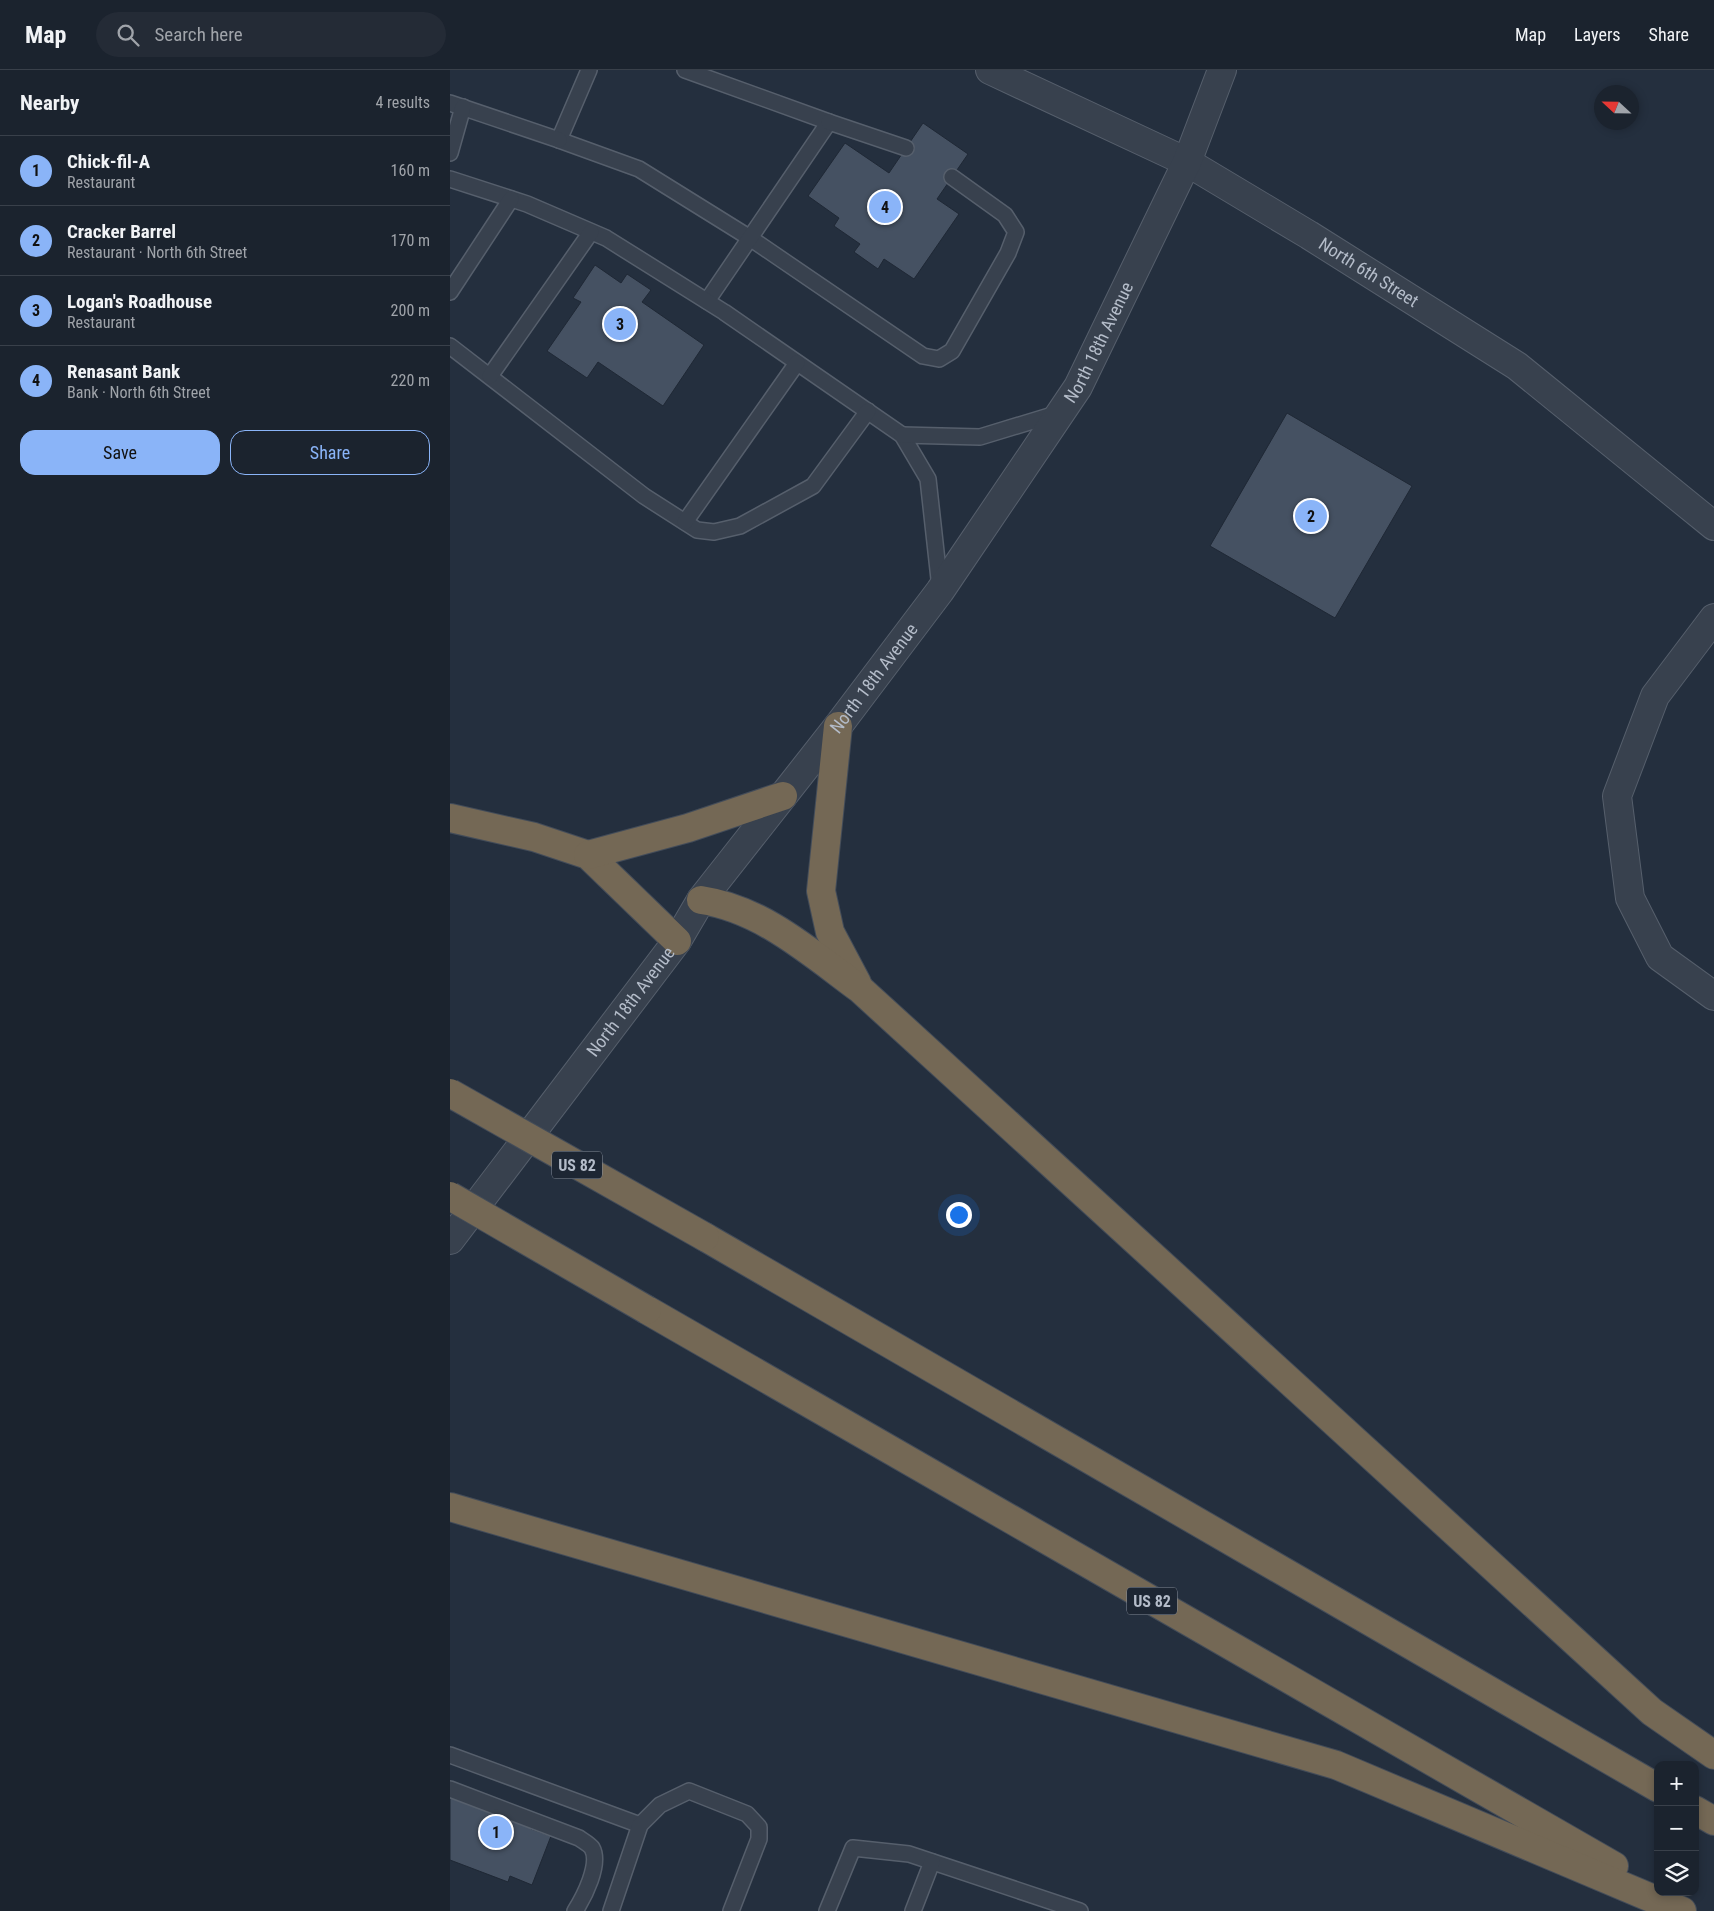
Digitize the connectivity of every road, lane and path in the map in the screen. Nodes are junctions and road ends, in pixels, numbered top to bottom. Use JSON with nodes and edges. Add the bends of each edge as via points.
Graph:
{"nodes":[{"id":1,"x":589,"y":70,"type":"edge"},
{"id":2,"x":685,"y":70,"type":"edge"},
{"id":3,"x":990,"y":70,"type":"edge"},
{"id":4,"x":1222,"y":70,"type":"edge"},
{"id":5,"x":456,"y":105,"type":"edge"},
{"id":6,"x":829,"y":122,"type":"junction"},
{"id":7,"x":559,"y":140,"type":"junction"},
{"id":8,"x":906,"y":148,"type":"dead end"},
{"id":9,"x":450,"y":153,"type":"edge"},
{"id":10,"x":1187,"y":162,"type":"junction"},
{"id":11,"x":952,"y":177,"type":"dead end"},
{"id":12,"x":450,"y":179,"type":"edge"},
{"id":13,"x":511,"y":199,"type":"junction"},
{"id":14,"x":591,"y":232,"type":"junction"},
{"id":15,"x":750,"y":238,"type":"junction"},
{"id":16,"x":450,"y":292,"type":"edge"},
{"id":17,"x":707,"y":302,"type":"junction"},
{"id":18,"x":450,"y":346,"type":"edge"},
{"id":19,"x":797,"y":362,"type":"junction"},
{"id":20,"x":490,"y":376,"type":"junction"},
{"id":21,"x":868,"y":411,"type":"junction"},
{"id":22,"x":1061,"y":412,"type":"junction"},
{"id":23,"x":902,"y":435,"type":"junction"},
{"id":24,"x":685,"y":522,"type":"junction"},
{"id":25,"x":1714,"y":526,"type":"edge"},
{"id":26,"x":940,"y":590,"type":"junction"},
{"id":27,"x":1714,"y":618,"type":"edge"},
{"id":28,"x":838,"y":726,"type":"junction"},
{"id":29,"x":783,"y":796,"type":"junction"},
{"id":30,"x":450,"y":818,"type":"edge"},
{"id":31,"x":588,"y":855,"type":"junction"},
{"id":32,"x":701,"y":900,"type":"junction"},
{"id":33,"x":677,"y":941,"type":"junction"},
{"id":34,"x":860,"y":989,"type":"junction"},
{"id":35,"x":1714,"y":996,"type":"edge"},
{"id":36,"x":450,"y":1093,"type":"edge"},
{"id":37,"x":450,"y":1196,"type":"edge"},
{"id":38,"x":450,"y":1240,"type":"edge"},
{"id":39,"x":450,"y":1507,"type":"edge"},
{"id":40,"x":450,"y":1755,"type":"edge"},
{"id":41,"x":1714,"y":1755,"type":"edge"},
{"id":42,"x":1654,"y":1786,"type":"edge"},
{"id":43,"x":450,"y":1790,"type":"edge"},
{"id":44,"x":1699,"y":1812,"type":"edge"},
{"id":45,"x":1714,"y":1820,"type":"edge"},
{"id":46,"x":640,"y":1825,"type":"junction"},
{"id":47,"x":932,"y":1862,"type":"junction"},
{"id":48,"x":1654,"y":1889,"type":"edge"},
{"id":49,"x":1666,"y":1896,"type":"edge"},
{"id":50,"x":581,"y":1907,"type":"edge"},
{"id":51,"x":611,"y":1911,"type":"edge"},
{"id":52,"x":731,"y":1911,"type":"edge"},
{"id":53,"x":827,"y":1911,"type":"edge"},
{"id":54,"x":913,"y":1911,"type":"edge"},
{"id":55,"x":1080,"y":1911,"type":"edge"},
{"id":56,"x":1682,"y":1911,"type":"edge"},
{"id":57,"x":1692,"y":1911,"type":"edge"}],
"edges":[{"from":1,"to":7,"type":"lane"},
{"from":2,"to":6,"type":"lane"},
{"from":3,"to":10,"type":"street","name":"North 6th Street"},
{"from":4,"to":10,"type":"street","name":"North 18th Avenue"},
{"from":5,"to":7,"type":"lane"},
{"from":5,"to":9,"type":"lane"},
{"from":6,"to":8,"type":"lane"},
{"from":6,"to":15,"type":"lane"},
{"from":7,"to":15,"type":"lane","via":[[639,169]]},
{"from":10,"to":22,"type":"street","name":"North 18th Avenue","via":[[1078,387]]},
{"from":10,"to":25,"type":"street","name":"North 6th Street","via":[[1310,235],[1517,366]]},
{"from":11,"to":15,"type":"lane","via":[[1005,215],[1016,232],[1008,253],[952,351],[939,358],[923,356]]},
{"from":12,"to":13,"type":"lane"},
{"from":13,"to":14,"type":"lane"},
{"from":13,"to":16,"type":"lane"},
{"from":14,"to":17,"type":"lane","via":[[606,238]]},
{"from":14,"to":20,"type":"lane"},
{"from":15,"to":17,"type":"lane"},
{"from":17,"to":19,"type":"lane"},
{"from":18,"to":20,"type":"lane"},
{"from":19,"to":21,"type":"lane"},
{"from":19,"to":24,"type":"lane"},
{"from":20,"to":24,"type":"lane","via":[[644,496]]},
{"from":21,"to":23,"type":"lane"},
{"from":21,"to":24,"type":"lane","via":[[814,486],[740,526],[714,532],[697,530]]},
{"from":22,"to":23,"type":"lane","via":[[980,437]]},
{"from":22,"to":26,"type":"street","name":"North 18th Avenue"},
{"from":23,"to":26,"type":"lane","via":[[928,479]]},
{"from":26,"to":28,"type":"street","name":"North 18th Avenue"},
{"from":27,"to":35,"type":"street","via":[[1655,696],[1617,796],[1630,898],[1660,957]]},
{"from":28,"to":29,"type":"street","name":"North 18th Avenue"},
{"from":28,"to":34,"type":"highway","via":[[821,891],[830,932]]},
{"from":29,"to":31,"type":"highway","via":[[688,828]]},
{"from":29,"to":32,"type":"street","name":"North 18th Avenue"},
{"from":30,"to":31,"type":"highway","via":[[534,837]]},
{"from":31,"to":33,"type":"highway"},
{"from":32,"to":33,"type":"street","name":"North 18th Avenue"},
{"from":32,"to":34,"type":"highway","via":[[726,904],[776,928]]},
{"from":33,"to":38,"type":"street","name":"North 18th Avenue"},
{"from":34,"to":41,"type":"highway","via":[[1652,1712]]},
{"from":36,"to":42,"type":"highway","number":"US 82","bridge":true},
{"from":37,"to":48,"type":"highway","number":"US 82","bridge":true},
{"from":39,"to":56,"type":"highway","via":[[1336,1765]]},
{"from":40,"to":46,"type":"lane"},
{"from":43,"to":50,"type":"lane","via":[[579,1838],[591,1847],[595,1859]]},
{"from":44,"to":45,"type":"highway"},
{"from":46,"to":51,"type":"lane"},
{"from":46,"to":52,"type":"lane","via":[[660,1805],[689,1791],[747,1814],[758,1827],[759,1839]]},
{"from":47,"to":53,"type":"lane","via":[[909,1854],[852,1848]]},
{"from":47,"to":54,"type":"lane"},
{"from":47,"to":55,"type":"lane"},
{"from":49,"to":57,"type":"highway","number":"US 82"}]}
